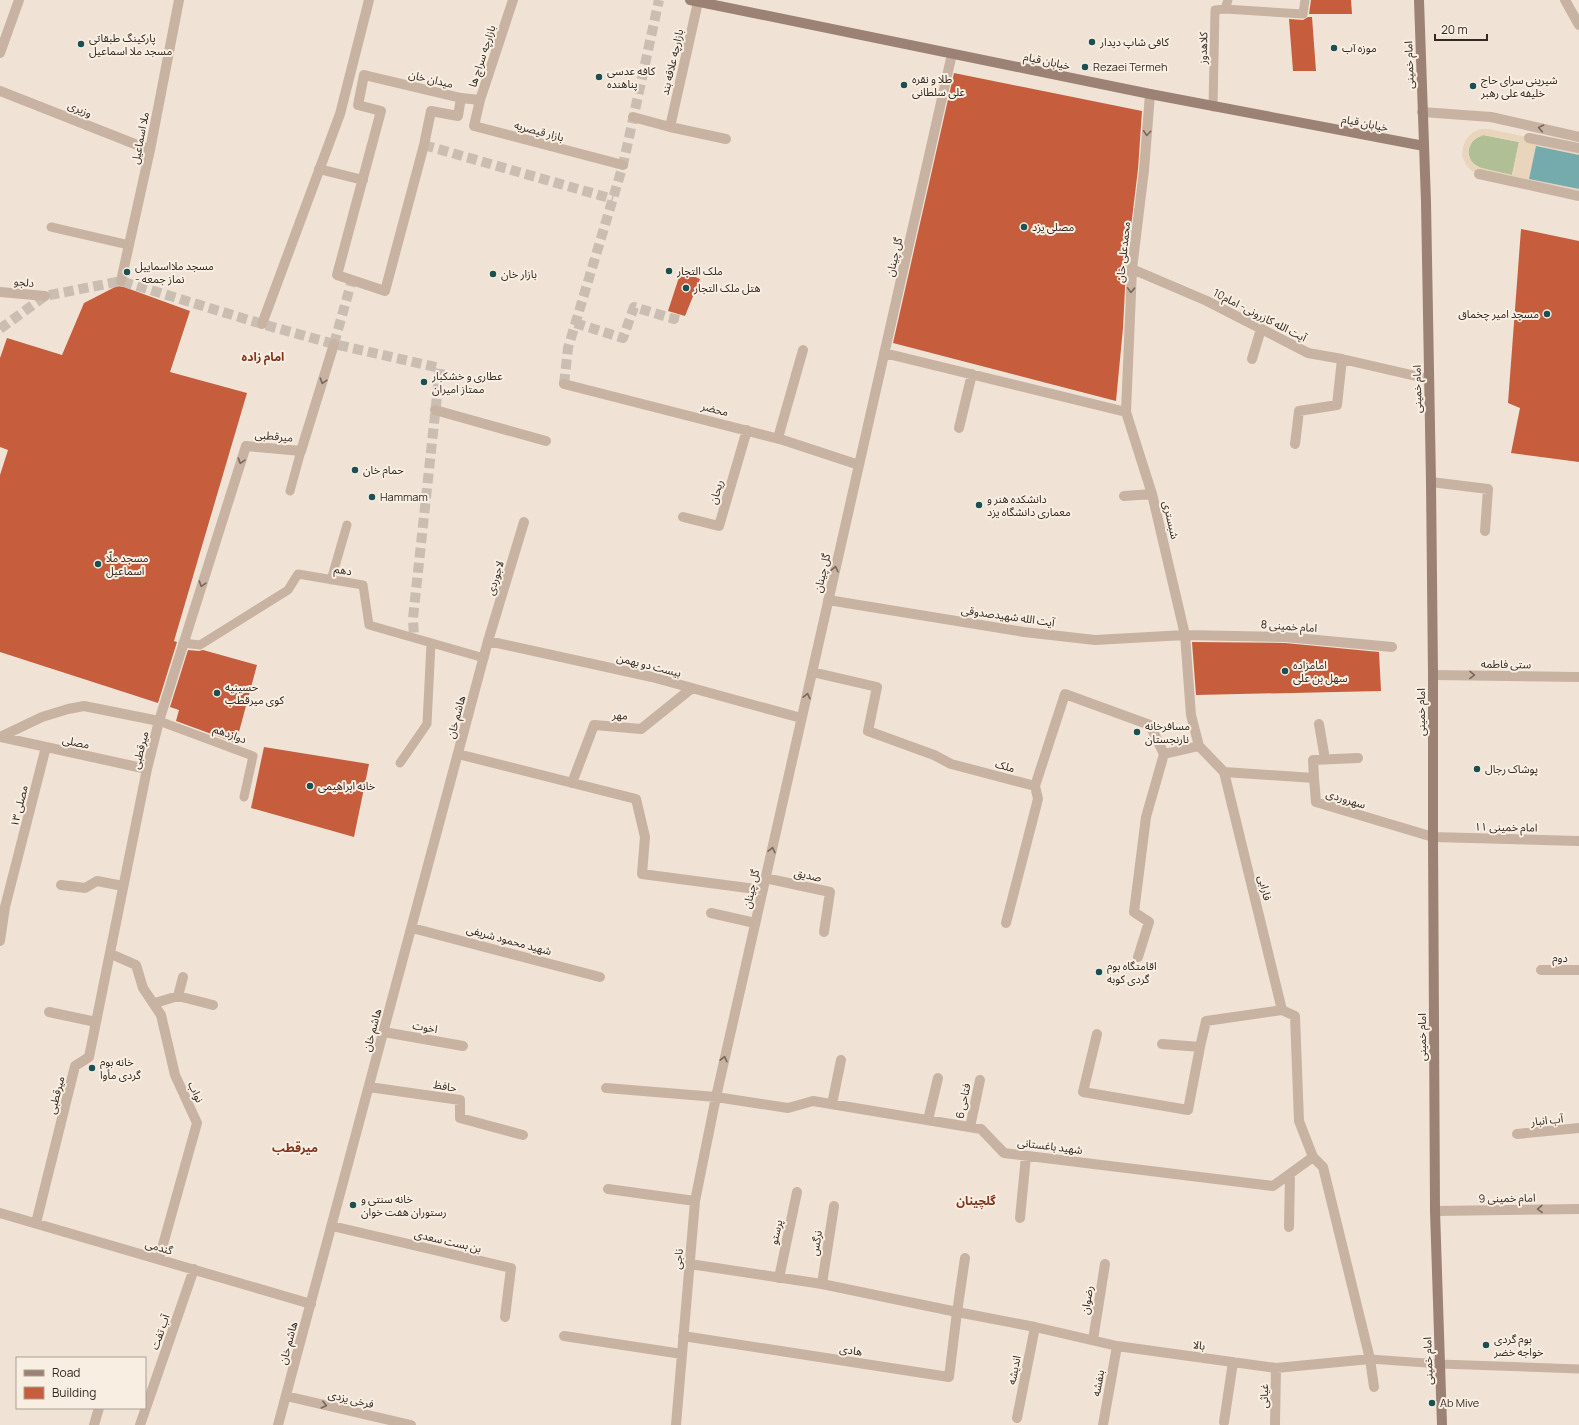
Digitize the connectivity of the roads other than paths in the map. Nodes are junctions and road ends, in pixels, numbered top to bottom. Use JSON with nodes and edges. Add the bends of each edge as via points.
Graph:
{"nodes":[{"id":1,"x":19,"y":0,"type":"edge"},
{"id":2,"x":179,"y":0,"type":"edge"},
{"id":3,"x":369,"y":0,"type":"edge"},
{"id":4,"x":513,"y":0,"type":"edge"},
{"id":5,"x":1305,"y":0,"type":"edge"},
{"id":6,"x":1419,"y":0,"type":"edge"},
{"id":7,"x":1565,"y":0,"type":"edge"},
{"id":8,"x":694,"y":1,"type":"edge"},
{"id":9,"x":1227,"y":4,"type":"edge"},
{"id":10,"x":1579,"y":25,"type":"edge"},
{"id":11,"x":0,"y":53,"type":"edge"},
{"id":12,"x":952,"y":54,"type":"junction"},
{"id":13,"x":349,"y":77,"type":"junction"},
{"id":14,"x":363,"y":81,"type":"junction"},
{"id":15,"x":0,"y":91,"type":"edge"},
{"id":16,"x":1150,"y":94,"type":"junction"},
{"id":17,"x":461,"y":98,"type":"junction"},
{"id":18,"x":480,"y":100,"type":"junction"},
{"id":19,"x":1213,"y":107,"type":"junction"},
{"id":20,"x":1422,"y":112,"type":"junction"},
{"id":21,"x":634,"y":117,"type":"dead end"},
{"id":22,"x":670,"y":127,"type":"junction"},
{"id":23,"x":1579,"y":137,"type":"edge"},
{"id":24,"x":1529,"y":138,"type":"dead end"},
{"id":25,"x":726,"y":139,"type":"dead end"},
{"id":26,"x":1424,"y":146,"type":"junction"},
{"id":27,"x":1579,"y":148,"type":"edge"},
{"id":28,"x":150,"y":150,"type":"junction"},
{"id":29,"x":623,"y":165,"type":"dead end"},
{"id":30,"x":319,"y":169,"type":"junction"},
{"id":31,"x":1479,"y":174,"type":"dead end"},
{"id":32,"x":363,"y":180,"type":"junction"},
{"id":33,"x":1579,"y":196,"type":"edge"},
{"id":34,"x":51,"y":227,"type":"dead end"},
{"id":35,"x":129,"y":245,"type":"junction"},
{"id":36,"x":1132,"y":269,"type":"junction"},
{"id":37,"x":120,"y":281,"type":"dead end"},
{"id":38,"x":0,"y":292,"type":"edge"},
{"id":39,"x":45,"y":296,"type":"dead end"},
{"id":40,"x":262,"y":324,"type":"dead end"},
{"id":41,"x":1261,"y":329,"type":"junction"},
{"id":42,"x":334,"y":344,"type":"tunnel mouth"},
{"id":43,"x":803,"y":350,"type":"dead end"},
{"id":44,"x":884,"y":353,"type":"junction"},
{"id":45,"x":1252,"y":359,"type":"dead end"},
{"id":46,"x":1342,"y":359,"type":"junction"},
{"id":47,"x":972,"y":374,"type":"junction"},
{"id":48,"x":1429,"y":379,"type":"junction"},
{"id":49,"x":564,"y":384,"type":"dead end"},
{"id":50,"x":435,"y":410,"type":"dead end"},
{"id":51,"x":1126,"y":412,"type":"junction"},
{"id":52,"x":959,"y":428,"type":"dead end"},
{"id":53,"x":747,"y":430,"type":"junction"},
{"id":54,"x":778,"y":438,"type":"junction"},
{"id":55,"x":546,"y":441,"type":"dead end"},
{"id":56,"x":1296,"y":444,"type":"dead end"},
{"id":57,"x":301,"y":451,"type":"junction"},
{"id":58,"x":859,"y":465,"type":"junction"},
{"id":59,"x":1431,"y":482,"type":"junction"},
{"id":60,"x":290,"y":491,"type":"dead end"},
{"id":61,"x":1152,"y":494,"type":"junction"},
{"id":62,"x":1124,"y":496,"type":"dead end"},
{"id":63,"x":683,"y":517,"type":"dead end"},
{"id":64,"x":524,"y":522,"type":"dead end"},
{"id":65,"x":348,"y":525,"type":"dead end"},
{"id":66,"x":1485,"y":531,"type":"dead end"},
{"id":67,"x":331,"y":580,"type":"junction"},
{"id":68,"x":828,"y":600,"type":"junction"},
{"id":69,"x":1186,"y":635,"type":"junction"},
{"id":70,"x":488,"y":641,"type":"junction"},
{"id":71,"x":431,"y":642,"type":"junction"},
{"id":72,"x":183,"y":643,"type":"junction"},
{"id":73,"x":1392,"y":647,"type":"dead end"},
{"id":74,"x":484,"y":658,"type":"junction"},
{"id":75,"x":812,"y":672,"type":"junction"},
{"id":76,"x":1434,"y":675,"type":"junction"},
{"id":77,"x":1579,"y":677,"type":"edge"},
{"id":78,"x":692,"y":688,"type":"junction"},
{"id":79,"x":802,"y":718,"type":"junction"},
{"id":80,"x":159,"y":720,"type":"junction"},
{"id":81,"x":1319,"y":724,"type":"dead end"},
{"id":82,"x":0,"y":737,"type":"edge"},
{"id":83,"x":1199,"y":746,"type":"junction"},
{"id":84,"x":46,"y":747,"type":"junction"},
{"id":85,"x":458,"y":754,"type":"junction"},
{"id":86,"x":1164,"y":754,"type":"junction"},
{"id":87,"x":1358,"y":758,"type":"dead end"},
{"id":88,"x":1325,"y":759,"type":"junction"},
{"id":89,"x":400,"y":763,"type":"dead end"},
{"id":90,"x":147,"y":769,"type":"junction"},
{"id":91,"x":1224,"y":772,"type":"junction"},
{"id":92,"x":1314,"y":778,"type":"junction"},
{"id":93,"x":572,"y":783,"type":"junction"},
{"id":94,"x":1035,"y":786,"type":"junction"},
{"id":95,"x":244,"y":797,"type":"dead end"},
{"id":96,"x":1433,"y":837,"type":"junction"},
{"id":97,"x":1579,"y":841,"type":"edge"},
{"id":98,"x":765,"y":878,"type":"junction"},
{"id":99,"x":61,"y":885,"type":"dead end"},
{"id":100,"x":123,"y":886,"type":"junction"},
{"id":101,"x":763,"y":890,"type":"junction"},
{"id":102,"x":3,"y":907,"type":"edge"},
{"id":103,"x":711,"y":913,"type":"dead end"},
{"id":104,"x":755,"y":923,"type":"junction"},
{"id":105,"x":1006,"y":924,"type":"dead end"},
{"id":106,"x":412,"y":928,"type":"junction"},
{"id":107,"x":824,"y":932,"type":"dead end"},
{"id":108,"x":0,"y":940,"type":"edge"},
{"id":109,"x":111,"y":954,"type":"junction"},
{"id":110,"x":1138,"y":957,"type":"dead end"},
{"id":111,"x":1541,"y":970,"type":"dead end"},
{"id":112,"x":1579,"y":970,"type":"edge"},
{"id":113,"x":183,"y":977,"type":"dead end"},
{"id":114,"x":600,"y":977,"type":"dead end"},
{"id":115,"x":178,"y":996,"type":"junction"},
{"id":116,"x":155,"y":1003,"type":"junction"},
{"id":117,"x":213,"y":1005,"type":"dead end"},
{"id":118,"x":1282,"y":1010,"type":"junction"},
{"id":119,"x":49,"y":1012,"type":"dead end"},
{"id":120,"x":96,"y":1022,"type":"junction"},
{"id":121,"x":384,"y":1032,"type":"junction"},
{"id":122,"x":1097,"y":1034,"type":"dead end"},
{"id":123,"x":1162,"y":1044,"type":"dead end"},
{"id":124,"x":463,"y":1046,"type":"dead end"},
{"id":125,"x":1200,"y":1047,"type":"junction"},
{"id":126,"x":841,"y":1060,"type":"dead end"},
{"id":127,"x":938,"y":1078,"type":"dead end"},
{"id":128,"x":980,"y":1080,"type":"dead end"},
{"id":129,"x":369,"y":1087,"type":"junction"},
{"id":130,"x":606,"y":1088,"type":"dead end"},
{"id":131,"x":716,"y":1097,"type":"junction"},
{"id":132,"x":832,"y":1104,"type":"junction"},
{"id":133,"x":928,"y":1120,"type":"junction"},
{"id":134,"x":970,"y":1127,"type":"junction"},
{"id":135,"x":1579,"y":1128,"type":"edge"},
{"id":136,"x":1517,"y":1134,"type":"dead end"},
{"id":137,"x":523,"y":1135,"type":"dead end"},
{"id":138,"x":1026,"y":1156,"type":"junction"},
{"id":139,"x":1313,"y":1157,"type":"junction"},
{"id":140,"x":1290,"y":1174,"type":"junction"},
{"id":141,"x":608,"y":1189,"type":"dead end"},
{"id":142,"x":797,"y":1192,"type":"dead end"},
{"id":143,"x":695,"y":1200,"type":"junction"},
{"id":144,"x":834,"y":1206,"type":"dead end"},
{"id":145,"x":1579,"y":1209,"type":"edge"},
{"id":146,"x":1435,"y":1211,"type":"junction"},
{"id":147,"x":0,"y":1213,"type":"edge"},
{"id":148,"x":1020,"y":1218,"type":"dead end"},
{"id":149,"x":36,"y":1223,"type":"junction"},
{"id":150,"x":332,"y":1226,"type":"junction"},
{"id":151,"x":1290,"y":1227,"type":"dead end"},
{"id":152,"x":965,"y":1258,"type":"dead end"},
{"id":153,"x":159,"y":1259,"type":"junction"},
{"id":154,"x":690,"y":1264,"type":"junction"},
{"id":155,"x":1105,"y":1264,"type":"dead end"},
{"id":156,"x":194,"y":1270,"type":"junction"},
{"id":157,"x":779,"y":1278,"type":"junction"},
{"id":158,"x":822,"y":1284,"type":"junction"},
{"id":159,"x":311,"y":1304,"type":"junction"},
{"id":160,"x":957,"y":1312,"type":"junction"},
{"id":161,"x":505,"y":1317,"type":"dead end"},
{"id":162,"x":1035,"y":1326,"type":"junction"},
{"id":163,"x":564,"y":1336,"type":"dead end"},
{"id":164,"x":683,"y":1336,"type":"junction"},
{"id":165,"x":1093,"y":1340,"type":"junction"},
{"id":166,"x":1117,"y":1346,"type":"junction"},
{"id":167,"x":682,"y":1354,"type":"junction"},
{"id":168,"x":1370,"y":1359,"type":"junction"},
{"id":169,"x":1233,"y":1362,"type":"junction"},
{"id":170,"x":1440,"y":1364,"type":"junction"},
{"id":171,"x":1276,"y":1368,"type":"junction"},
{"id":172,"x":1579,"y":1369,"type":"edge"},
{"id":173,"x":1374,"y":1387,"type":"dead end"},
{"id":174,"x":286,"y":1396,"type":"junction"},
{"id":175,"x":146,"y":1408,"type":"edge"},
{"id":176,"x":100,"y":1409,"type":"edge"},
{"id":177,"x":146,"y":1409,"type":"edge"},
{"id":178,"x":1017,"y":1418,"type":"dead end"},
{"id":179,"x":1224,"y":1422,"type":"dead end"},
{"id":180,"x":94,"y":1425,"type":"edge"},
{"id":181,"x":140,"y":1425,"type":"edge"},
{"id":182,"x":278,"y":1425,"type":"edge"},
{"id":183,"x":411,"y":1425,"type":"edge"},
{"id":184,"x":676,"y":1425,"type":"edge"},
{"id":185,"x":1102,"y":1425,"type":"edge"},
{"id":186,"x":1275,"y":1425,"type":"edge"},
{"id":187,"x":1442,"y":1425,"type":"edge"}],
"edges":[{"from":1,"to":11,"type":"street"},
{"from":2,"to":28,"type":"street","name":"ملا اسماعیل"},
{"from":3,"to":13,"type":"street"},
{"from":4,"to":18,"type":"street","name":"بازارچه سراچ ها"},
{"from":5,"to":9,"type":"lane","via":[[1303,14]]},
{"from":6,"to":20,"type":"main road","name":"امام خمینی"},
{"from":7,"to":10,"type":"street"},
{"from":8,"to":12,"type":"main road","name":"خیابان قیام"},
{"from":8,"to":22,"type":"street","name":"بازارچه علاقه بند"},
{"from":9,"to":19,"type":"lane","name":"کلاهدوز","via":[[1215,10]]},
{"from":12,"to":16,"type":"main road","name":"خیابان قیام"},
{"from":12,"to":44,"type":"street","name":"گل چینان"},
{"from":13,"to":14,"type":"street"},
{"from":13,"to":30,"type":"street","via":[[340,114]]},
{"from":14,"to":17,"type":"street","name":"میدان خان","via":[[364,75]]},
{"from":14,"to":32,"type":"street","name":"میدان خان","via":[[358,105],[381,111]]},
{"from":15,"to":28,"type":"street","name":"وزیری"},
{"from":16,"to":19,"type":"main road","name":"خیابان قیام"},
{"from":16,"to":36,"type":"street","name":"محمدعلی خان","one_way":true},
{"from":17,"to":18,"type":"street","name":"بازارچه سراچ ها"},
{"from":17,"to":32,"type":"street","name":"میدان خان","via":[[458,116],[431,111],[385,291],[337,275]]},
{"from":18,"to":29,"type":"street","name":"بازار قیصریه","via":[[474,126]]},
{"from":19,"to":26,"type":"main road","name":"خیابان قیام"},
{"from":23,"to":20,"type":"street","one_way":true,"via":[[1491,117]]},
{"from":20,"to":26,"type":"main road","name":"امام خمینی"},
{"from":21,"to":22,"type":"street"},
{"from":22,"to":25,"type":"street"},
{"from":24,"to":27,"type":"street"},
{"from":26,"to":48,"type":"main road","name":"امام خمینی"},
{"from":28,"to":35,"type":"street","name":"ملا اسماعیل"},
{"from":30,"to":32,"type":"street"},
{"from":30,"to":40,"type":"street"},
{"from":31,"to":33,"type":"street"},
{"from":34,"to":35,"type":"lane"},
{"from":35,"to":37,"type":"street","name":"ملا اسماعیل"},
{"from":36,"to":41,"type":"street","name":"آیت الله کازرونی- امام10","via":[[1207,301]]},
{"from":36,"to":51,"type":"street","name":"محمدعلی خان","one_way":true},
{"from":38,"to":39,"type":"street","name":"دلجو"},
{"from":41,"to":45,"type":"street"},
{"from":41,"to":46,"type":"street","name":"آیت الله کازرونی- امام10","via":[[1308,353]]},
{"from":42,"to":57,"type":"street","name":"میرقطبی","one_way":true},
{"from":43,"to":54,"type":"street"},
{"from":44,"to":47,"type":"street"},
{"from":44,"to":58,"type":"street","name":"گل چینان"},
{"from":46,"to":48,"type":"street","name":"آیت الله کازرونی- امام10"},
{"from":46,"to":56,"type":"street","via":[[1337,405],[1300,411]]},
{"from":47,"to":51,"type":"street"},
{"from":47,"to":52,"type":"street"},
{"from":48,"to":59,"type":"main road","name":"امام خمینی"},
{"from":49,"to":53,"type":"street","name":"محضر"},
{"from":50,"to":55,"type":"street"},
{"from":51,"to":61,"type":"street","name":"شبستری"},
{"from":53,"to":54,"type":"street","name":"محضر"},
{"from":53,"to":63,"type":"street","name":"ریحان","via":[[719,526]]},
{"from":54,"to":58,"type":"street","name":"محضر"},
{"from":57,"to":60,"type":"lane"},
{"from":57,"to":72,"type":"street","name":"میرقطبی","one_way":true,"via":[[246,446]]},
{"from":68,"to":58,"type":"street","name":"گل چینان","one_way":true},
{"from":59,"to":66,"type":"street","via":[[1488,489]]},
{"from":59,"to":76,"type":"main road","name":"امام خمینی"},
{"from":61,"to":62,"type":"street"},
{"from":61,"to":69,"type":"street","name":"شبستری"},
{"from":64,"to":70,"type":"street","name":"لاجوردی"},
{"from":65,"to":67,"type":"lane"},
{"from":67,"to":71,"type":"lane","name":"دهم","via":[[363,585],[369,625]]},
{"from":67,"to":72,"type":"lane","name":"دهم","via":[[298,574],[288,590],[200,645]]},
{"from":68,"to":69,"type":"street","name":"آیت الله شهیدصدوقی","via":[[1024,632],[1094,640]]},
{"from":68,"to":75,"type":"street","name":"گل چینان"},
{"from":69,"to":73,"type":"street","name":"امام خمینی 8","via":[[1285,637]]},
{"from":69,"to":83,"type":"street","name":"شبستری","via":[[1191,715]]},
{"from":70,"to":74,"type":"street","name":"هاشم خان"},
{"from":70,"to":78,"type":"street","name":"بیست دو بهمن"},
{"from":71,"to":74,"type":"lane","name":"دهم"},
{"from":71,"to":89,"type":"lane","via":[[427,724]]},
{"from":72,"to":80,"type":"street","name":"میرقطبی"},
{"from":74,"to":85,"type":"street","name":"هاشم خان"},
{"from":79,"to":75,"type":"street","name":"گل چینان","one_way":true},
{"from":75,"to":94,"type":"street","name":"ملک","via":[[877,687],[868,731],[934,755],[951,764]]},
{"from":76,"to":77,"type":"street","name":"ستی فاطمه","one_way":true},
{"from":76,"to":96,"type":"main road","name":"امام خمینی"},
{"from":78,"to":79,"type":"street","name":"بیست دو بهمن"},
{"from":78,"to":93,"type":"street","name":"مهر","via":[[641,729],[594,725]]},
{"from":98,"to":79,"type":"street","name":"گل چینان","one_way":true},
{"from":80,"to":82,"type":"street","via":[[84,706],[42,717]]},
{"from":80,"to":90,"type":"street","name":"میرقطبی"},
{"from":80,"to":95,"type":"lane","name":"دوازدهم","via":[[253,756]]},
{"from":81,"to":88,"type":"street"},
{"from":82,"to":84,"type":"street","name":"مصلی"},
{"from":83,"to":86,"type":"street"},
{"from":83,"to":91,"type":"street"},
{"from":84,"to":90,"type":"street","name":"مصلی"},
{"from":84,"to":102,"type":"street","name":"مصلی ۱۳"},
{"from":85,"to":93,"type":"street"},
{"from":85,"to":106,"type":"street","name":"هاشم خان"},
{"from":86,"to":94,"type":"street","via":[[1150,725],[1065,694]]},
{"from":86,"to":110,"type":"street","via":[[1146,817],[1134,912],[1149,922]]},
{"from":87,"to":88,"type":"street"},
{"from":88,"to":92,"type":"street","via":[[1313,760]]},
{"from":90,"to":100,"type":"street","name":"میرقطبی"},
{"from":91,"to":92,"type":"street"},
{"from":91,"to":118,"type":"street","name":"فارابی"},
{"from":92,"to":96,"type":"street","name":"سهروردی","via":[[1316,802]]},
{"from":93,"to":101,"type":"street","via":[[636,799],[645,837],[642,874]]},
{"from":94,"to":105,"type":"street","via":[[1038,799]]},
{"from":96,"to":97,"type":"street","name":"امام خمینی ۱۱"},
{"from":96,"to":146,"type":"main road","name":"امام خمینی"},
{"from":98,"to":101,"type":"street","name":"گل چینان"},
{"from":98,"to":107,"type":"street","name":"صدیق","via":[[830,892]]},
{"from":99,"to":100,"type":"street","via":[[85,888],[97,881]]},
{"from":100,"to":109,"type":"street","name":"میرقطبی"},
{"from":101,"to":104,"type":"street","name":"گل چینان"},
{"from":102,"to":108,"type":"street","name":"مصلی ۱۳"},
{"from":103,"to":104,"type":"street"},
{"from":131,"to":104,"type":"street","name":"گل چینان","one_way":true},
{"from":106,"to":114,"type":"street","name":"شهید محمود شریفی"},
{"from":106,"to":121,"type":"street","name":"هاشم خان"},
{"from":109,"to":116,"type":"street","name":"نواب","via":[[136,965],[143,988]]},
{"from":109,"to":120,"type":"street","name":"میرقطبی"},
{"from":111,"to":112,"type":"street","name":"دوم"},
{"from":113,"to":115,"type":"street"},
{"from":115,"to":116,"type":"street"},
{"from":115,"to":117,"type":"street"},
{"from":116,"to":153,"type":"street","name":"نواب","via":[[161,1015],[175,1076],[197,1123]]},
{"from":118,"to":125,"type":"street","via":[[1206,1021]]},
{"from":118,"to":139,"type":"street","via":[[1295,1016],[1299,1121]]},
{"from":119,"to":120,"type":"street"},
{"from":120,"to":149,"type":"street","name":"میرقطبی","via":[[89,1057],[75,1066]]},
{"from":121,"to":124,"type":"street","name":"اخوت"},
{"from":121,"to":129,"type":"street","name":"هاشم خان"},
{"from":122,"to":125,"type":"street","via":[[1083,1092],[1188,1110]]},
{"from":123,"to":125,"type":"street"},
{"from":126,"to":132,"type":"street"},
{"from":127,"to":133,"type":"street"},
{"from":128,"to":134,"type":"street","name":"فتاحی 6"},
{"from":129,"to":137,"type":"street","name":"حافظ","via":[[460,1100],[460,1118]]},
{"from":129,"to":150,"type":"street","name":"هاشم خان"},
{"from":130,"to":131,"type":"street","name":"شهید باغستانی"},
{"from":131,"to":132,"type":"street","name":"شهید باغستانی","via":[[788,1108],[813,1101]]},
{"from":131,"to":143,"type":"street","name":"ناجی"},
{"from":132,"to":133,"type":"street","name":"شهید باغستانی"},
{"from":133,"to":134,"type":"street","name":"شهید باغستانی"},
{"from":134,"to":138,"type":"street","name":"شهید باغستانی","via":[[981,1129],[1004,1153]]},
{"from":135,"to":136,"type":"street","name":"آب انبار"},
{"from":138,"to":140,"type":"street","name":"شهید باغستانی","via":[[1273,1186]]},
{"from":138,"to":148,"type":"street"},
{"from":139,"to":140,"type":"street","name":"شهید باغستانی"},
{"from":139,"to":168,"type":"street","via":[[1323,1167]]},
{"from":140,"to":151,"type":"street"},
{"from":141,"to":143,"type":"street"},
{"from":142,"to":157,"type":"street","name":"پرستو"},
{"from":143,"to":154,"type":"street","name":"ناجی"},
{"from":144,"to":158,"type":"street","name":"نرگس"},
{"from":145,"to":146,"type":"street","name":"امام خمینی 9","one_way":true},
{"from":146,"to":170,"type":"main road","name":"امام خمینی"},
{"from":147,"to":149,"type":"street","name":"گندمی"},
{"from":149,"to":153,"type":"street","name":"گندمی"},
{"from":150,"to":159,"type":"street","name":"هاشم خان"},
{"from":150,"to":161,"type":"street","name":"بن بست سعدی","via":[[511,1268]]},
{"from":152,"to":160,"type":"street"},
{"from":153,"to":156,"type":"street","name":"گندمی"},
{"from":154,"to":157,"type":"street","name":"بالا"},
{"from":154,"to":164,"type":"street","name":"ناجی"},
{"from":155,"to":165,"type":"street","name":"رضوان"},
{"from":156,"to":159,"type":"street","name":"گندمی"},
{"from":156,"to":175,"type":"street","name":"آب تفت"},
{"from":157,"to":158,"type":"street","name":"بالا"},
{"from":158,"to":160,"type":"street","name":"بالا"},
{"from":159,"to":174,"type":"street","name":"هاشم خان"},
{"from":160,"to":162,"type":"street","name":"بالا"},
{"from":160,"to":164,"type":"street","name":"هادی","via":[[950,1377]]},
{"from":162,"to":165,"type":"street","name":"بالا"},
{"from":162,"to":178,"type":"street","name":"اندیشه"},
{"from":163,"to":167,"type":"street"},
{"from":164,"to":167,"type":"street","name":"ناجی"},
{"from":165,"to":166,"type":"street","name":"بالا"},
{"from":166,"to":169,"type":"street","name":"بالا"},
{"from":166,"to":185,"type":"street","name":"بنفشه"},
{"from":167,"to":184,"type":"street","name":"ناجی"},
{"from":168,"to":170,"type":"lane","name":"بالا"},
{"from":168,"to":171,"type":"street","name":"بالا"},
{"from":168,"to":173,"type":"street"},
{"from":169,"to":171,"type":"street","name":"بالا"},
{"from":169,"to":179,"type":"street"},
{"from":170,"to":172,"type":"lane","name":"بالا"},
{"from":170,"to":187,"type":"main road","name":"امام خمینی"},
{"from":171,"to":186,"type":"street","name":"غیاثی"},
{"from":174,"to":182,"type":"street","name":"هاشم خان"},
{"from":174,"to":183,"type":"street","name":"فرخی یزدی","one_way":true},
{"from":176,"to":180,"type":"street"},
{"from":177,"to":181,"type":"street","name":"آب تفت"}]}
